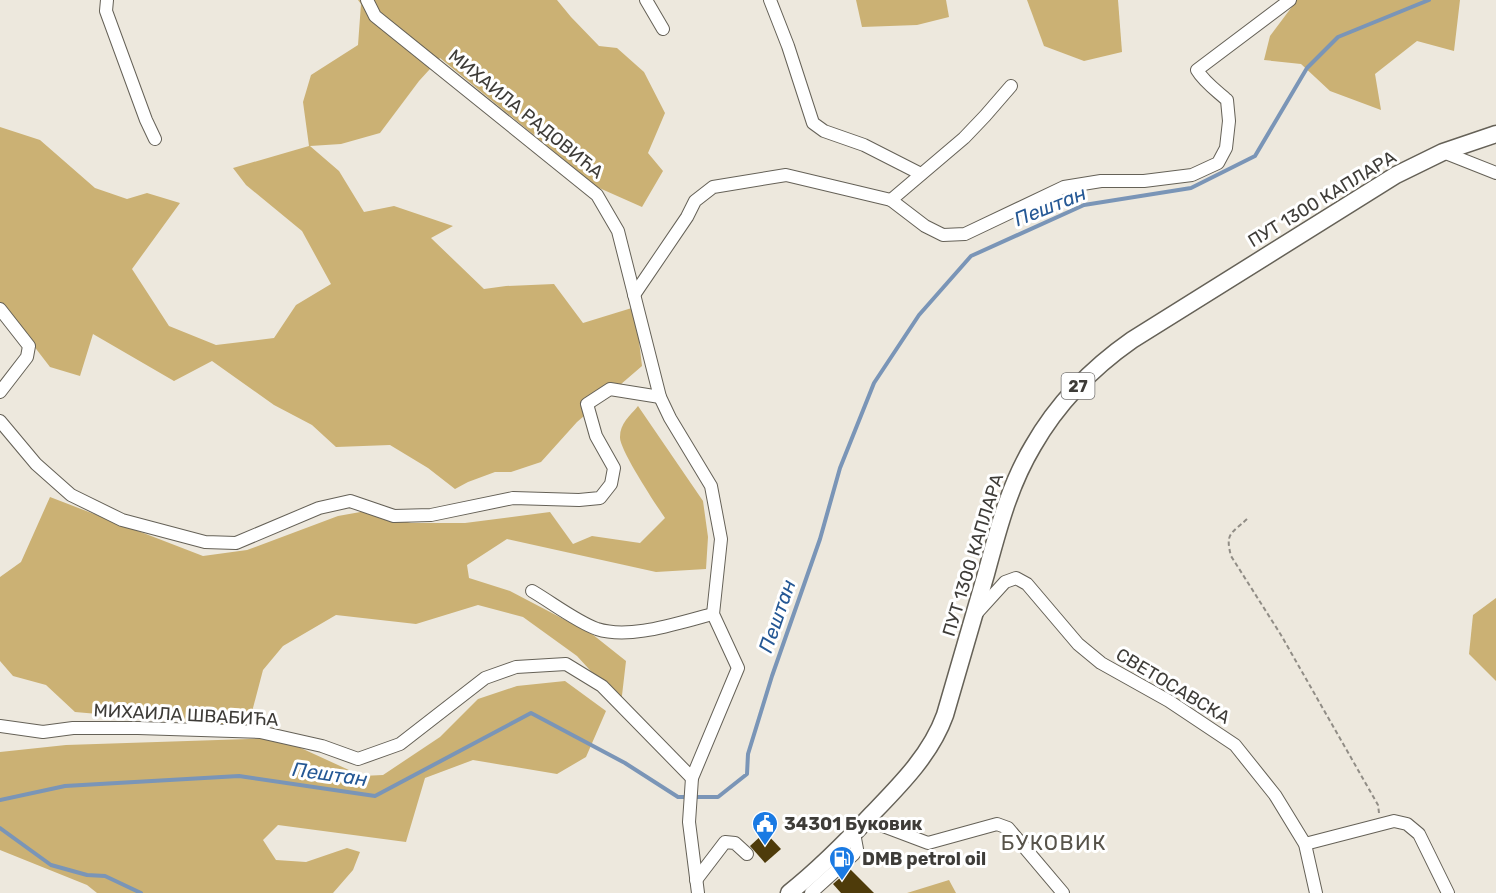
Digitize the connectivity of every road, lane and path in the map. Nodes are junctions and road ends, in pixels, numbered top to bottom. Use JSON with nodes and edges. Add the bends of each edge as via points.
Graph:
{"nodes":[{"id":1,"x":107,"y":0,"type":"edge"},
{"id":2,"x":367,"y":0,"type":"edge"},
{"id":3,"x":646,"y":0,"type":"edge"},
{"id":4,"x":770,"y":0,"type":"edge"},
{"id":5,"x":1290,"y":0,"type":"edge"},
{"id":6,"x":663,"y":29,"type":"dead end"},
{"id":7,"x":1011,"y":86,"type":"dead end"},
{"id":8,"x":1496,"y":134,"type":"edge"},
{"id":9,"x":155,"y":139,"type":"dead end"},
{"id":10,"x":1443,"y":152,"type":"junction"},
{"id":11,"x":1496,"y":173,"type":"edge"},
{"id":12,"x":921,"y":174,"type":"junction"},
{"id":13,"x":891,"y":200,"type":"junction"},
{"id":14,"x":634,"y":295,"type":"junction"},
{"id":15,"x":0,"y":309,"type":"edge"},
{"id":16,"x":0,"y":392,"type":"edge"},
{"id":17,"x":660,"y":397,"type":"junction"},
{"id":18,"x":0,"y":421,"type":"edge"},
{"id":19,"x":1247,"y":519,"type":"dead end"},
{"id":20,"x":532,"y":591,"type":"dead end"},
{"id":21,"x":713,"y":614,"type":"junction"},
{"id":22,"x":973,"y":618,"type":"junction"},
{"id":23,"x":0,"y":726,"type":"edge"},
{"id":24,"x":692,"y":778,"type":"junction"},
{"id":25,"x":867,"y":820,"type":"junction"},
{"id":26,"x":1370,"y":827,"type":"junction"},
{"id":27,"x":854,"y":833,"type":"junction"},
{"id":28,"x":1305,"y":844,"type":"junction"},
{"id":29,"x":747,"y":854,"type":"dead end"},
{"id":30,"x":697,"y":887,"type":"edge"},
{"id":31,"x":789,"y":893,"type":"edge"},
{"id":32,"x":811,"y":893,"type":"edge"},
{"id":33,"x":1063,"y":893,"type":"edge"},
{"id":34,"x":1316,"y":893,"type":"edge"},
{"id":35,"x":1448,"y":893,"type":"edge"}],
"edges":[{"from":1,"to":9,"type":"street","via":[[106,11]]},
{"from":2,"to":14,"type":"street","name":"МИХАИЛА РАДОВИЋА","via":[[375,16],[597,195],[618,231]]},
{"from":3,"to":6,"type":"street"},
{"from":4,"to":12,"type":"street","via":[[813,123]]},
{"from":5,"to":13,"type":"street","via":[[1197,70],[1227,100],[1226,148],[1218,163],[1192,175],[1064,187],[965,234],[943,235]]},
{"from":7,"to":12,"type":"street","via":[[964,138]]},
{"from":8,"to":10,"type":"main road","name":"ПУТ 1300 КАПЛАРА","number":"27"},
{"from":10,"to":11,"type":"street"},
{"from":10,"to":22,"type":"main road","name":"ПУТ 1300 КАПЛАРА","number":"27","via":[[1396,175],[1177,312],[1119,349],[1084,380],[1048,423],[1023,465],[1006,505]]},
{"from":12,"to":13,"type":"street"},
{"from":13,"to":14,"type":"street","via":[[786,175],[713,187],[695,201]]},
{"from":14,"to":17,"type":"street","name":"МИХАИЛА РАДОВИЋА"},
{"from":15,"to":16,"type":"street","via":[[29,346],[27,357]]},
{"from":17,"to":18,"type":"street","via":[[610,389],[587,404],[596,436],[614,468],[611,484],[600,498],[513,498],[431,515],[394,516],[350,501],[319,508],[236,543],[205,542],[122,520],[70,495],[36,464]]},
{"from":17,"to":21,"type":"street","name":"МИХАИЛА РАДОВИЋА","via":[[711,486],[721,539]]},
{"from":19,"to":26,"type":"path","via":[[1227,541],[1231,556],[1378,805],[1380,817]]},
{"from":20,"to":21,"type":"street","via":[[598,629],[621,632],[645,631]]},
{"from":21,"to":24,"type":"street","via":[[738,668]]},
{"from":22,"to":25,"type":"main road","name":"ПУТ 1300 КАПЛАРА","number":"27","via":[[936,737]]},
{"from":22,"to":28,"type":"street","name":"СВЕТОСАВСКА","via":[[1005,582],[1016,578],[1027,584],[1078,644],[1101,663],[1169,701],[1235,745],[1275,795]]},
{"from":23,"to":24,"type":"street","name":"МИХАИЛА ШВАБИЋА","via":[[43,732],[138,728],[260,732],[304,741],[358,759],[400,744],[485,678],[516,667],[566,664],[602,686]]},
{"from":24,"to":30,"type":"street","via":[[689,822]]},
{"from":25,"to":27,"type":"main road","name":"ПУТ 1300 КАПЛАРА","number":"27"},
{"from":25,"to":33,"type":"street","via":[[928,843],[997,824],[1008,828]]},
{"from":26,"to":28,"type":"street"},
{"from":26,"to":35,"type":"street","via":[[1394,821],[1407,824],[1419,834]]},
{"from":27,"to":31,"type":"main road","name":"ПУТ 1300 КАПЛАРА","number":"27"},
{"from":27,"to":32,"type":"street","via":[[855,854]]},
{"from":28,"to":34,"type":"street","name":"СВЕТОСАВСКА"},
{"from":29,"to":30,"type":"street","via":[[735,843],[725,842]]}]}
